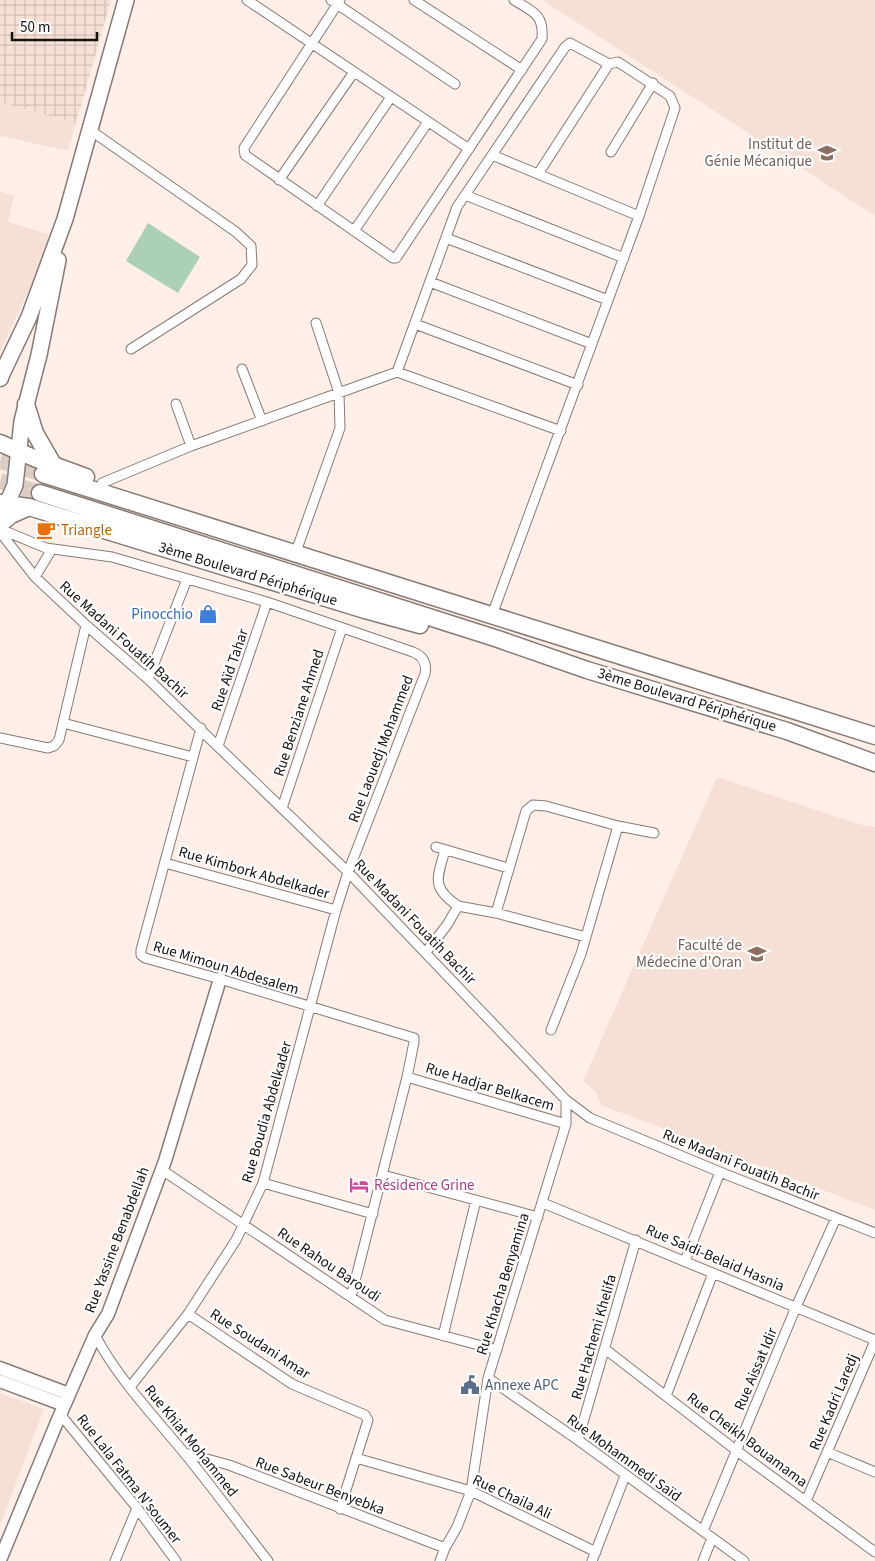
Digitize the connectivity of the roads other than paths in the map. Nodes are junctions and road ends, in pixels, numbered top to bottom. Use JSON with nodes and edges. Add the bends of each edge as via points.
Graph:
{"nodes":[{"id":1,"x":126,"y":0,"type":"edge"},
{"id":2,"x":247,"y":0,"type":"edge"},
{"id":3,"x":414,"y":0,"type":"edge"},
{"id":4,"x":514,"y":0,"type":"edge"},
{"id":5,"x":336,"y":1,"type":"edge"},
{"id":6,"x":311,"y":43,"type":"junction"},
{"id":7,"x":609,"y":64,"type":"junction"},
{"id":8,"x":522,"y":70,"type":"junction"},
{"id":9,"x":354,"y":72,"type":"junction"},
{"id":10,"x":653,"y":83,"type":"junction"},
{"id":11,"x":455,"y":84,"type":"dead end"},
{"id":12,"x":391,"y":97,"type":"junction"},
{"id":13,"x":428,"y":122,"type":"junction"},
{"id":14,"x":90,"y":130,"type":"junction"},
{"id":15,"x":469,"y":149,"type":"junction"},
{"id":16,"x":611,"y":152,"type":"dead end"},
{"id":17,"x":492,"y":155,"type":"junction"},
{"id":18,"x":538,"y":174,"type":"junction"},
{"id":19,"x":279,"y":180,"type":"junction"},
{"id":20,"x":465,"y":195,"type":"junction"},
{"id":21,"x":317,"y":206,"type":"junction"},
{"id":22,"x":639,"y":216,"type":"junction"},
{"id":23,"x":65,"y":219,"type":"junction"},
{"id":24,"x":354,"y":231,"type":"junction"},
{"id":25,"x":446,"y":238,"type":"junction"},
{"id":26,"x":624,"y":258,"type":"junction"},
{"id":27,"x":430,"y":282,"type":"junction"},
{"id":28,"x":608,"y":300,"type":"junction"},
{"id":29,"x":316,"y":323,"type":"dead end"},
{"id":30,"x":415,"y":324,"type":"junction"},
{"id":31,"x":592,"y":344,"type":"junction"},
{"id":32,"x":131,"y":349,"type":"dead end"},
{"id":33,"x":242,"y":369,"type":"dead end"},
{"id":34,"x":397,"y":372,"type":"junction"},
{"id":35,"x":0,"y":378,"type":"edge"},
{"id":36,"x":578,"y":385,"type":"junction"},
{"id":37,"x":339,"y":393,"type":"junction"},
{"id":38,"x":26,"y":404,"type":"junction"},
{"id":39,"x":176,"y":404,"type":"dead end"},
{"id":40,"x":262,"y":421,"type":"junction"},
{"id":41,"x":561,"y":431,"type":"junction"},
{"id":42,"x":0,"y":443,"type":"edge"},
{"id":43,"x":191,"y":446,"type":"junction"},
{"id":44,"x":19,"y":451,"type":"junction"},
{"id":45,"x":49,"y":470,"type":"junction"},
{"id":46,"x":102,"y":483,"type":"junction"},
{"id":47,"x":40,"y":493,"type":"tunnel mouth"},
{"id":48,"x":4,"y":504,"type":"edge"},
{"id":49,"x":29,"y":507,"type":"junction"},
{"id":50,"x":0,"y":522,"type":"edge"},
{"id":51,"x":0,"y":530,"type":"edge"},
{"id":52,"x":298,"y":546,"type":"junction"},
{"id":53,"x":52,"y":549,"type":"junction"},
{"id":54,"x":35,"y":577,"type":"junction"},
{"id":55,"x":187,"y":579,"type":"junction"},
{"id":56,"x":431,"y":596,"type":"junction"},
{"id":57,"x":267,"y":602,"type":"junction"},
{"id":58,"x":492,"y":615,"type":"junction"},
{"id":59,"x":86,"y":625,"type":"junction"},
{"id":60,"x":342,"y":628,"type":"junction"},
{"id":61,"x":498,"y":639,"type":"junction"},
{"id":62,"x":148,"y":679,"type":"junction"},
{"id":63,"x":63,"y":723,"type":"junction"},
{"id":64,"x":201,"y":728,"type":"junction"},
{"id":65,"x":846,"y":729,"type":"junction"},
{"id":66,"x":787,"y":731,"type":"junction"},
{"id":67,"x":875,"y":736,"type":"edge"},
{"id":68,"x":0,"y":738,"type":"edge"},
{"id":69,"x":875,"y":740,"type":"edge"},
{"id":70,"x":218,"y":746,"type":"junction"},
{"id":71,"x":193,"y":757,"type":"junction"},
{"id":72,"x":875,"y":764,"type":"edge"},
{"id":73,"x":875,"y":773,"type":"edge"},
{"id":74,"x":282,"y":808,"type":"junction"},
{"id":75,"x":618,"y":826,"type":"junction"},
{"id":76,"x":654,"y":833,"type":"dead end"},
{"id":77,"x":436,"y":847,"type":"dead end"},
{"id":78,"x":445,"y":850,"type":"junction"},
{"id":79,"x":165,"y":863,"type":"junction"},
{"id":80,"x":508,"y":868,"type":"junction"},
{"id":81,"x":348,"y":872,"type":"junction"},
{"id":82,"x":458,"y":906,"type":"junction"},
{"id":83,"x":336,"y":910,"type":"junction"},
{"id":84,"x":496,"y":913,"type":"junction"},
{"id":85,"x":586,"y":937,"type":"junction"},
{"id":86,"x":426,"y":952,"type":"junction"},
{"id":87,"x":220,"y":979,"type":"junction"},
{"id":88,"x":310,"y":1007,"type":"junction"},
{"id":89,"x":551,"y":1030,"type":"dead end"},
{"id":90,"x":407,"y":1077,"type":"junction"},
{"id":91,"x":566,"y":1100,"type":"junction"},
{"id":92,"x":566,"y":1124,"type":"junction"},
{"id":93,"x":162,"y":1170,"type":"junction"},
{"id":94,"x":720,"y":1172,"type":"junction"},
{"id":95,"x":383,"y":1175,"type":"junction"},
{"id":96,"x":263,"y":1183,"type":"junction"},
{"id":97,"x":476,"y":1200,"type":"junction"},
{"id":98,"x":543,"y":1202,"type":"junction"},
{"id":99,"x":373,"y":1214,"type":"junction"},
{"id":100,"x":538,"y":1217,"type":"junction"},
{"id":101,"x":836,"y":1218,"type":"junction"},
{"id":102,"x":243,"y":1224,"type":"junction"},
{"id":103,"x":875,"y":1233,"type":"edge"},
{"id":104,"x":636,"y":1240,"type":"junction"},
{"id":105,"x":685,"y":1261,"type":"junction"},
{"id":106,"x":713,"y":1273,"type":"junction"},
{"id":107,"x":351,"y":1297,"type":"junction"},
{"id":108,"x":796,"y":1307,"type":"junction"},
{"id":109,"x":188,"y":1314,"type":"junction"},
{"id":110,"x":96,"y":1335,"type":"junction"},
{"id":111,"x":443,"y":1336,"type":"junction"},
{"id":112,"x":875,"y":1340,"type":"edge"},
{"id":113,"x":605,"y":1349,"type":"junction"},
{"id":114,"x":497,"y":1350,"type":"junction"},
{"id":115,"x":0,"y":1368,"type":"edge"},
{"id":116,"x":488,"y":1378,"type":"junction"},
{"id":117,"x":0,"y":1381,"type":"edge"},
{"id":118,"x":130,"y":1387,"type":"junction"},
{"id":119,"x":666,"y":1396,"type":"junction"},
{"id":120,"x":65,"y":1404,"type":"junction"},
{"id":121,"x":578,"y":1440,"type":"junction"},
{"id":122,"x":737,"y":1451,"type":"junction"},
{"id":123,"x":827,"y":1452,"type":"junction"},
{"id":124,"x":184,"y":1453,"type":"junction"},
{"id":125,"x":356,"y":1458,"type":"junction"},
{"id":126,"x":875,"y":1472,"type":"edge"},
{"id":127,"x":626,"y":1476,"type":"junction"},
{"id":128,"x":471,"y":1491,"type":"junction"},
{"id":129,"x":806,"y":1501,"type":"junction"},
{"id":130,"x":137,"y":1508,"type":"junction"},
{"id":131,"x":340,"y":1509,"type":"junction"},
{"id":132,"x":703,"y":1532,"type":"junction"},
{"id":133,"x":712,"y":1538,"type":"junction"},
{"id":134,"x":445,"y":1548,"type":"junction"},
{"id":135,"x":596,"y":1552,"type":"junction"},
{"id":136,"x":875,"y":1552,"type":"edge"},
{"id":137,"x":0,"y":1560,"type":"edge"},
{"id":138,"x":115,"y":1561,"type":"edge"},
{"id":139,"x":176,"y":1561,"type":"edge"},
{"id":140,"x":268,"y":1561,"type":"edge"},
{"id":141,"x":440,"y":1561,"type":"edge"},
{"id":142,"x":592,"y":1561,"type":"edge"},
{"id":143,"x":703,"y":1561,"type":"edge"},
{"id":144,"x":744,"y":1561,"type":"edge"}],
"edges":[{"from":1,"to":14,"type":"main road"},
{"from":2,"to":6,"type":"street"},
{"from":3,"to":8,"type":"street"},
{"from":4,"to":8,"type":"street","via":[[536,14],[543,25],[542,39]]},
{"from":5,"to":6,"type":"street"},
{"from":5,"to":11,"type":"street"},
{"from":6,"to":9,"type":"street"},
{"from":6,"to":19,"type":"street","via":[[244,148],[245,155]]},
{"from":7,"to":10,"type":"street","via":[[618,62]]},
{"from":7,"to":17,"type":"street","via":[[570,43]]},
{"from":7,"to":18,"type":"street"},
{"from":8,"to":15,"type":"street"},
{"from":9,"to":12,"type":"street"},
{"from":9,"to":19,"type":"street"},
{"from":10,"to":16,"type":"street"},
{"from":10,"to":22,"type":"street","via":[[670,96],[675,108]]},
{"from":12,"to":13,"type":"street"},
{"from":12,"to":21,"type":"street"},
{"from":13,"to":15,"type":"street"},
{"from":13,"to":24,"type":"street"},
{"from":14,"to":23,"type":"main road"},
{"from":14,"to":32,"type":"street","via":[[236,232],[251,246],[252,264],[241,279]]},
{"from":15,"to":24,"type":"street","via":[[396,258]]},
{"from":17,"to":18,"type":"street"},
{"from":17,"to":20,"type":"street"},
{"from":18,"to":22,"type":"street"},
{"from":19,"to":21,"type":"street"},
{"from":20,"to":25,"type":"street"},
{"from":20,"to":26,"type":"street"},
{"from":21,"to":24,"type":"street"},
{"from":22,"to":26,"type":"street"},
{"from":23,"to":35,"type":"main road","via":[[29,317]]},
{"from":23,"to":38,"type":"main road","via":[[45,327]]},
{"from":25,"to":27,"type":"street"},
{"from":25,"to":28,"type":"street"},
{"from":26,"to":28,"type":"street"},
{"from":27,"to":30,"type":"street"},
{"from":27,"to":31,"type":"street"},
{"from":28,"to":31,"type":"street"},
{"from":29,"to":37,"type":"street"},
{"from":30,"to":34,"type":"street"},
{"from":30,"to":36,"type":"street"},
{"from":31,"to":36,"type":"street"},
{"from":33,"to":40,"type":"street"},
{"from":34,"to":37,"type":"street"},
{"from":34,"to":41,"type":"street"},
{"from":36,"to":41,"type":"street"},
{"from":37,"to":40,"type":"street"},
{"from":37,"to":52,"type":"street","via":[[340,428]]},
{"from":38,"to":44,"type":"main road"},
{"from":38,"to":45,"type":"highway"},
{"from":39,"to":43,"type":"street"},
{"from":40,"to":43,"type":"street"},
{"from":41,"to":58,"type":"street"},
{"from":42,"to":44,"type":"highway"},
{"from":43,"to":46,"type":"street"},
{"from":44,"to":45,"type":"highway"},
{"from":44,"to":48,"type":"main road","via":[[17,474]]},
{"from":45,"to":46,"type":"highway"},
{"from":45,"to":56,"type":"highway"},
{"from":46,"to":52,"type":"highway"},
{"from":47,"to":61,"type":"highway","name":"3ème Boulevard Périphérique"},
{"from":48,"to":49,"type":"highway","name":"3ème Boulevard Périphérique"},
{"from":48,"to":50,"type":"main road"},
{"from":49,"to":50,"type":"highway"},
{"from":49,"to":61,"type":"highway","name":"3ème Boulevard Périphérique","via":[[382,615],[459,634]]},
{"from":51,"to":53,"type":"street","name":"Rue Laouedj Mohammed"},
{"from":51,"to":54,"type":"street","name":"Rue Madani Fouatih Bachir"},
{"from":52,"to":56,"type":"highway"},
{"from":53,"to":54,"type":"street"},
{"from":53,"to":55,"type":"street","name":"Rue Laouedj Mohammed","via":[[104,555]]},
{"from":54,"to":59,"type":"street","name":"Rue Madani Fouatih Bachir"},
{"from":55,"to":57,"type":"street","name":"Rue Laouedj Mohammed"},
{"from":55,"to":62,"type":"street"},
{"from":56,"to":58,"type":"highway"},
{"from":57,"to":60,"type":"street","name":"Rue Laouedj Mohammed"},
{"from":57,"to":70,"type":"street","name":"Rue Aïd Tahar"},
{"from":58,"to":65,"type":"highway"},
{"from":59,"to":62,"type":"street","name":"Rue Madani Fouatih Bachir"},
{"from":59,"to":63,"type":"street"},
{"from":60,"to":74,"type":"street","name":"Rue Benziane Ahmed"},
{"from":60,"to":81,"type":"street","name":"Rue Laouedj Mohammed","via":[[418,654],[426,669]]},
{"from":61,"to":66,"type":"highway","name":"3ème Boulevard Périphérique","via":[[587,670]]},
{"from":62,"to":64,"type":"street","name":"Rue Madani Fouatih Bachir"},
{"from":63,"to":68,"type":"street","via":[[58,740],[48,748]]},
{"from":63,"to":71,"type":"street"},
{"from":64,"to":70,"type":"street","name":"Rue Madani Fouatih Bachir"},
{"from":64,"to":71,"type":"street","name":"Rue Mimoun Abdesalem"},
{"from":65,"to":67,"type":"highway"},
{"from":65,"to":69,"type":"highway"},
{"from":66,"to":72,"type":"highway","name":"3ème Boulevard Périphérique"},
{"from":66,"to":73,"type":"highway"},
{"from":70,"to":74,"type":"street","name":"Rue Madani Fouatih Bachir"},
{"from":71,"to":79,"type":"street","name":"Rue Mimoun Abdesalem"},
{"from":74,"to":81,"type":"street","name":"Rue Madani Fouatih Bachir"},
{"from":75,"to":76,"type":"street"},
{"from":75,"to":80,"type":"street","via":[[533,805],[526,811]]},
{"from":75,"to":85,"type":"street"},
{"from":77,"to":78,"type":"street"},
{"from":78,"to":80,"type":"street"},
{"from":78,"to":82,"type":"street","via":[[437,878],[445,897]]},
{"from":79,"to":83,"type":"street","name":"Rue Kimbork Abdelkader"},
{"from":79,"to":87,"type":"street","name":"Rue Mimoun Abdesalem","via":[[141,955]]},
{"from":80,"to":84,"type":"street"},
{"from":81,"to":83,"type":"street","name":"Rue Boudia Abdelkader"},
{"from":81,"to":86,"type":"street","name":"Rue Madani Fouatih Bachir"},
{"from":82,"to":84,"type":"street"},
{"from":82,"to":86,"type":"street"},
{"from":83,"to":88,"type":"street","name":"Rue Boudia Abdelkader"},
{"from":84,"to":85,"type":"street"},
{"from":85,"to":89,"type":"street"},
{"from":86,"to":91,"type":"street","name":"Rue Madani Fouatih Bachir"},
{"from":87,"to":88,"type":"street","name":"Rue Mimoun Abdesalem"},
{"from":87,"to":93,"type":"street","name":"Rue Yassine Benabdellah"},
{"from":88,"to":90,"type":"street","name":"Rue Mimoun Abdesalem","via":[[414,1038]]},
{"from":88,"to":96,"type":"street","name":"Rue Boudia Abdelkader"},
{"from":90,"to":92,"type":"street","name":"Rue Hadjar Belkacem"},
{"from":90,"to":95,"type":"street"},
{"from":91,"to":92,"type":"street","name":"Rue Khacha Benyamina"},
{"from":91,"to":94,"type":"street","name":"Rue Madani Fouatih Bachir","via":[[590,1118]]},
{"from":92,"to":98,"type":"street","name":"Rue Khacha Benyamina"},
{"from":93,"to":102,"type":"street","name":"Rue Rahou Baroudi"},
{"from":93,"to":110,"type":"street","name":"Rue Yassine Benabdellah","via":[[108,1314]]},
{"from":94,"to":101,"type":"street","name":"Rue Madani Fouatih Bachir"},
{"from":94,"to":105,"type":"street"},
{"from":95,"to":97,"type":"street"},
{"from":95,"to":99,"type":"street"},
{"from":96,"to":99,"type":"street"},
{"from":96,"to":102,"type":"street","name":"Rue Boudia Abdelkader"},
{"from":97,"to":100,"type":"street"},
{"from":97,"to":111,"type":"street"},
{"from":98,"to":100,"type":"street","name":"Rue Khacha Benyamina"},
{"from":98,"to":104,"type":"street","name":"Rue Saidi-Belaid Hasnia"},
{"from":99,"to":107,"type":"street"},
{"from":100,"to":114,"type":"street","name":"Rue Khacha Benyamina"},
{"from":101,"to":103,"type":"street","name":"Rue Madani Fouatih Bachir"},
{"from":101,"to":108,"type":"street","name":"Rue Aissat Idir"},
{"from":102,"to":107,"type":"street","name":"Rue Rahou Baroudi"},
{"from":102,"to":109,"type":"street","name":"Rue Boudia Abdelkader"},
{"from":104,"to":105,"type":"street","name":"Rue Saidi-Belaid Hasnia"},
{"from":104,"to":113,"type":"street","name":"Rue Hachemi Khelifa"},
{"from":105,"to":106,"type":"street","name":"Rue Saidi-Belaid Hasnia"},
{"from":106,"to":108,"type":"street","name":"Rue Saidi-Belaid Hasnia"},
{"from":106,"to":119,"type":"street"},
{"from":107,"to":111,"type":"street","name":"Rue Rahou Baroudi","via":[[385,1320]]},
{"from":108,"to":112,"type":"street","name":"Rue Saidi-Belaid Hasnia"},
{"from":108,"to":122,"type":"street","name":"Rue Aissat Idir"},
{"from":109,"to":118,"type":"street","name":"Rue Boudia Abdelkader"},
{"from":109,"to":125,"type":"street","name":"Rue Soudani Amar","via":[[292,1384],[365,1415],[368,1420]]},
{"from":110,"to":118,"type":"street","name":"Rue Khiat Mohammed"},
{"from":110,"to":120,"type":"street","name":"Rue Yassine Benabdellah"},
{"from":111,"to":114,"type":"street","name":"Rue Rahou Baroudi"},
{"from":112,"to":123,"type":"street","name":"Rue Kadri Laredj"},
{"from":113,"to":119,"type":"street","name":"Rue Cheikh Bouamama"},
{"from":113,"to":121,"type":"street","name":"Rue Hachemi Khelifa"},
{"from":114,"to":116,"type":"street","name":"Rue Khacha Benyamina"},
{"from":115,"to":120,"type":"street"},
{"from":116,"to":121,"type":"street","name":"Rue Mohammedi Saïd"},
{"from":116,"to":128,"type":"street","name":"Rue Khacha Benyamina"},
{"from":117,"to":120,"type":"street"},
{"from":118,"to":124,"type":"street","name":"Rue Khiat Mohammed"},
{"from":119,"to":122,"type":"street","name":"Rue Cheikh Bouamama"},
{"from":120,"to":130,"type":"street","name":"Rue Lala Fatma N'soumer"},
{"from":120,"to":137,"type":"street","name":"Rue Yassine Benabdellah"},
{"from":121,"to":127,"type":"street","name":"Rue Mohammedi Saïd"},
{"from":122,"to":129,"type":"street","name":"Rue Cheikh Bouamama"},
{"from":122,"to":132,"type":"street","name":"Rue Aissat Idir"},
{"from":123,"to":126,"type":"street"},
{"from":123,"to":129,"type":"street","name":"Rue Kadri Laredj"},
{"from":124,"to":131,"type":"street","name":"Rue Sabeur Benyebka","via":[[229,1465]]},
{"from":124,"to":140,"type":"street","name":"Rue Khiat Mohammed"},
{"from":125,"to":128,"type":"street","name":"Rue Chaila Ali"},
{"from":125,"to":131,"type":"street","name":"Rue Soudani Amar"},
{"from":127,"to":132,"type":"street","name":"Rue Mohammedi Saïd"},
{"from":127,"to":135,"type":"street"},
{"from":128,"to":134,"type":"street","name":"Rue Khacha Benyamina"},
{"from":128,"to":135,"type":"street","name":"Rue Chaila Ali"},
{"from":129,"to":136,"type":"street","name":"Rue Cheikh Bouamama"},
{"from":130,"to":138,"type":"street"},
{"from":130,"to":139,"type":"street","name":"Rue Lala Fatma N'soumer"},
{"from":131,"to":134,"type":"street","name":"Rue Sabeur Benyebka"},
{"from":132,"to":133,"type":"street","name":"Rue Mohammedi Saïd"},
{"from":133,"to":143,"type":"street"},
{"from":133,"to":144,"type":"street","name":"Rue Mohammedi Saïd"},
{"from":134,"to":141,"type":"street","name":"Rue Khacha Benyamina"},
{"from":135,"to":142,"type":"street"}]}
